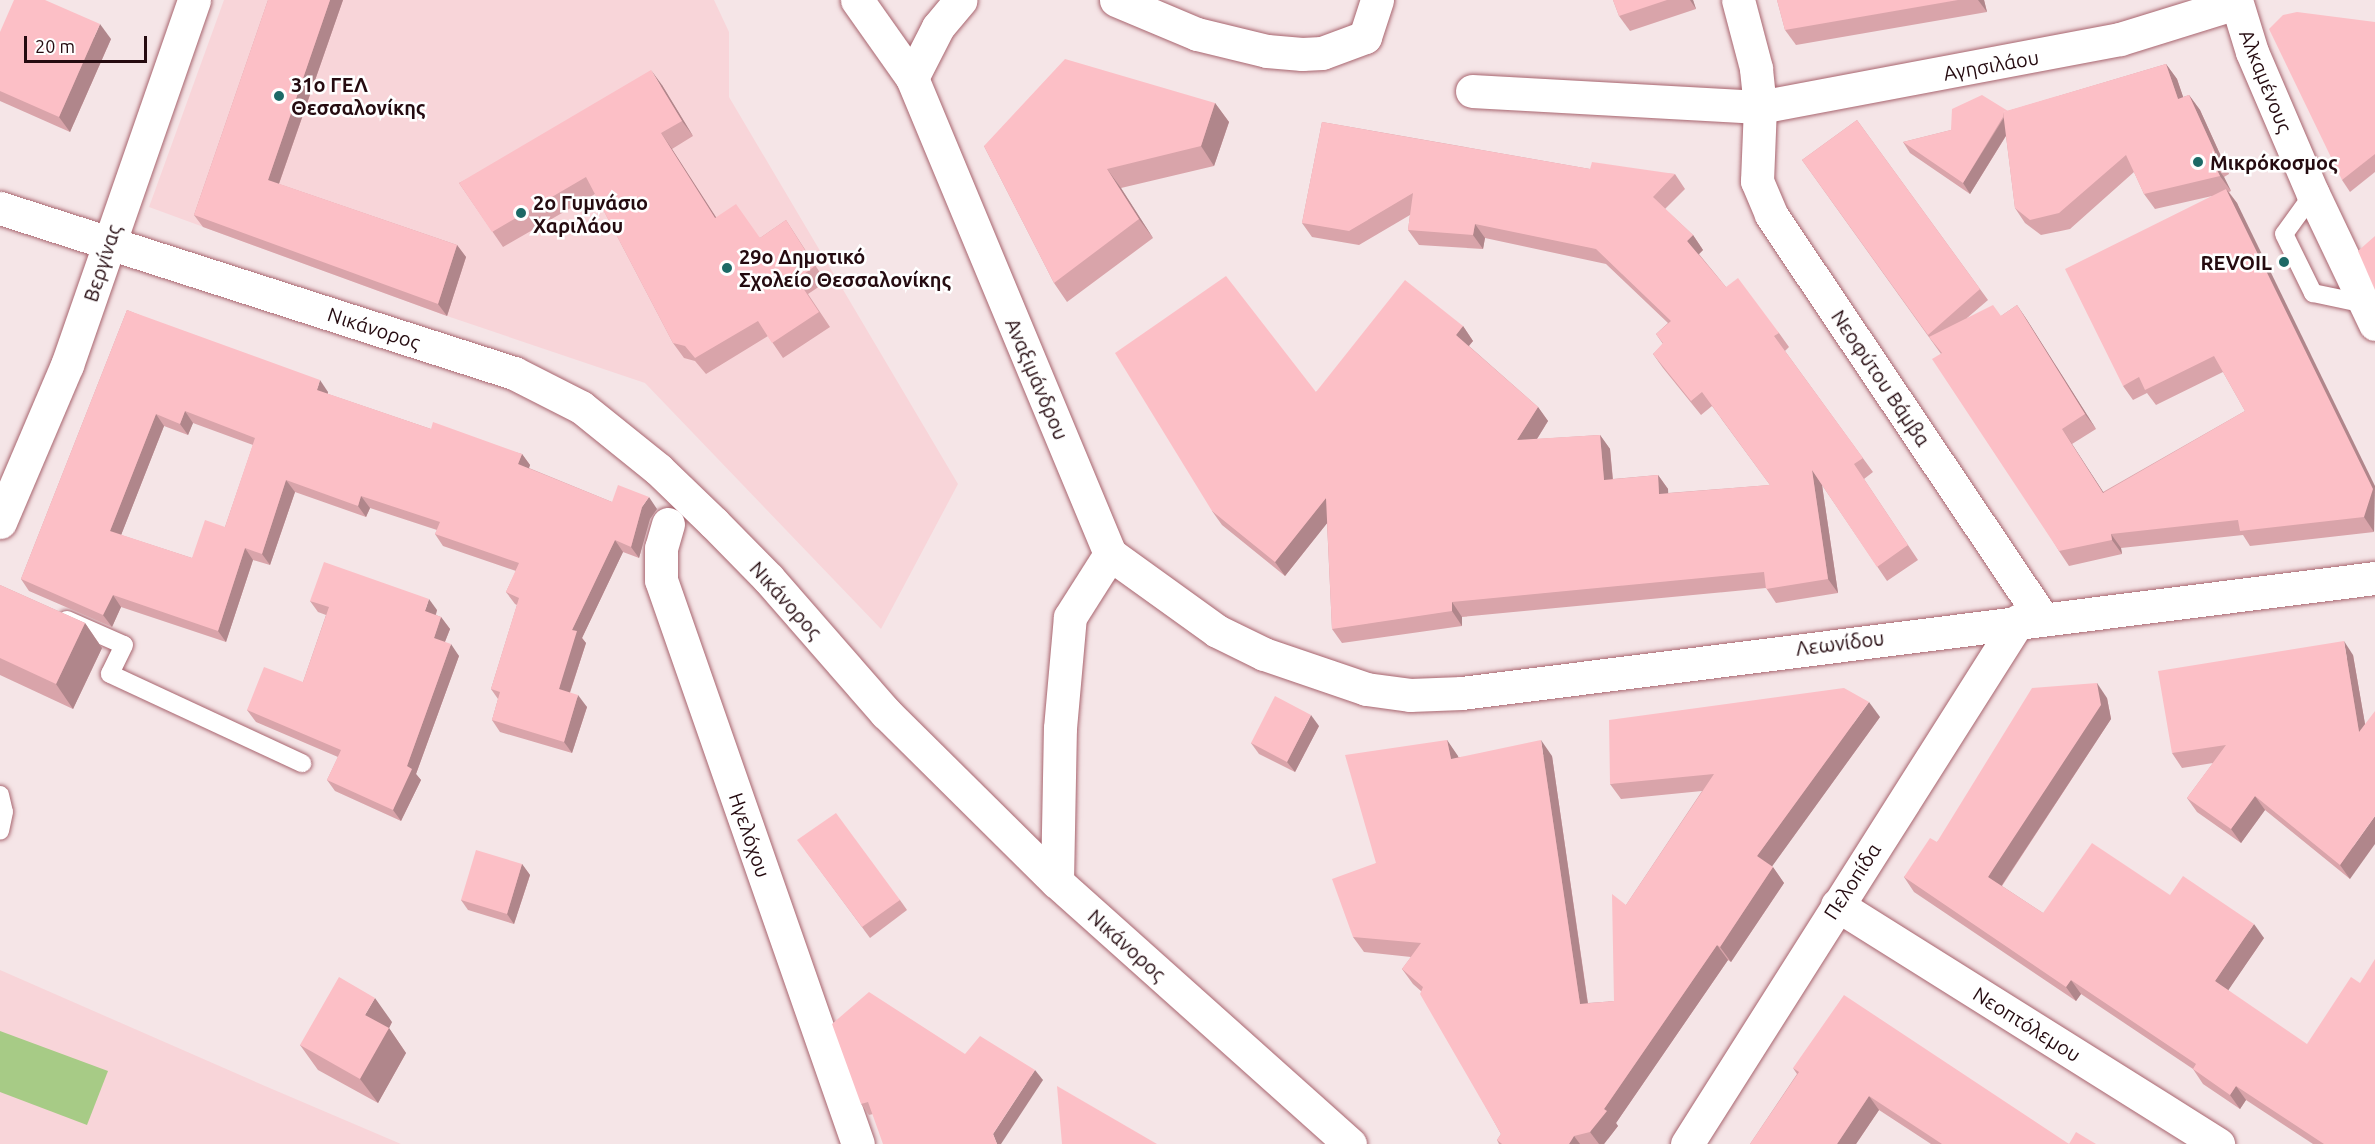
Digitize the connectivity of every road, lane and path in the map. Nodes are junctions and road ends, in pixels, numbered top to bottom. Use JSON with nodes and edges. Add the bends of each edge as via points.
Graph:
{"nodes":[{"id":1,"x":194,"y":0,"type":"edge"},
{"id":2,"x":857,"y":0,"type":"edge"},
{"id":3,"x":961,"y":0,"type":"edge"},
{"id":4,"x":1116,"y":0,"type":"edge"},
{"id":5,"x":1377,"y":0,"type":"edge"},
{"id":6,"x":1738,"y":0,"type":"edge"},
{"id":7,"x":2236,"y":1,"type":"edge"},
{"id":8,"x":912,"y":78,"type":"junction"},
{"id":9,"x":1472,"y":91,"type":"dead end"},
{"id":10,"x":1758,"y":116,"type":"junction"},
{"id":11,"x":2313,"y":194,"type":"junction"},
{"id":12,"x":0,"y":208,"type":"edge"},
{"id":13,"x":108,"y":242,"type":"junction"},
{"id":14,"x":2370,"y":314,"type":"edge"},
{"id":15,"x":0,"y":522,"type":"edge"},
{"id":16,"x":668,"y":524,"type":"dead end"},
{"id":17,"x":1110,"y":554,"type":"junction"},
{"id":18,"x":2375,"y":578,"type":"edge"},
{"id":19,"x":51,"y":613,"type":"edge"},
{"id":20,"x":2031,"y":619,"type":"junction"},
{"id":21,"x":302,"y":763,"type":"dead end"},
{"id":22,"x":0,"y":795,"type":"edge"},
{"id":23,"x":0,"y":831,"type":"edge"},
{"id":24,"x":1057,"y":882,"type":"junction"},
{"id":25,"x":1837,"y":905,"type":"junction"},
{"id":26,"x":858,"y":1144,"type":"edge"},
{"id":27,"x":1350,"y":1144,"type":"edge"},
{"id":28,"x":1687,"y":1144,"type":"edge"},
{"id":29,"x":2218,"y":1144,"type":"edge"}],
"edges":[{"from":1,"to":13,"type":"street","name":"Βεργίνας"},
{"from":2,"to":8,"type":"street","name":"Αναξιμάνδρου"},
{"from":3,"to":8,"type":"street","via":[[938,27]]},
{"from":4,"to":5,"type":"street","via":[[1197,34],[1267,51],[1322,52],[1365,37]]},
{"from":6,"to":10,"type":"street","name":"Νεοφύτου Βάμβα","via":[[1756,68]]},
{"from":7,"to":10,"type":"street","name":"Αγησιλάου","via":[[2120,39]]},
{"from":7,"to":11,"type":"street","name":"Αλκαμένους","via":[[2252,52]]},
{"from":8,"to":17,"type":"street","name":"Αναξιμάνδρου"},
{"from":9,"to":10,"type":"street","name":"Αγησιλάου"},
{"from":10,"to":20,"type":"street","name":"Νεοφύτου Βάμβα","via":[[1757,181],[1771,214]]},
{"from":11,"to":14,"type":"street","name":"Αλκαμένους"},
{"from":11,"to":14,"type":"lane","via":[[2284,234],[2313,292]]},
{"from":12,"to":13,"type":"street","name":"Νικάνορος"},
{"from":13,"to":15,"type":"street","name":"Βεργίνας","via":[[67,365]]},
{"from":13,"to":24,"type":"street","name":"Νικάνορος","via":[[514,374],[581,407],[651,463],[714,523],[769,579],[886,713]]},
{"from":16,"to":26,"type":"street","name":"Ηγελόχου","via":[[661,548],[661,580]]},
{"from":17,"to":20,"type":"street","name":"Λεωνίδου","via":[[1242,645],[1387,693],[1462,693]]},
{"from":17,"to":24,"type":"street","via":[[1070,617],[1060,728]]},
{"from":18,"to":20,"type":"street","name":"Λεωνίδου"},
{"from":19,"to":21,"type":"lane","via":[[123,645],[110,675]]},
{"from":20,"to":25,"type":"street","name":"Πελοπίδα"},
{"from":22,"to":23,"type":"lane","via":[[4,812]]},
{"from":24,"to":27,"type":"street","name":"Νικάνορος"},
{"from":25,"to":28,"type":"street","name":"Πελοπίδα"},
{"from":25,"to":29,"type":"street","name":"Νεοπτόλεμου"}]}
